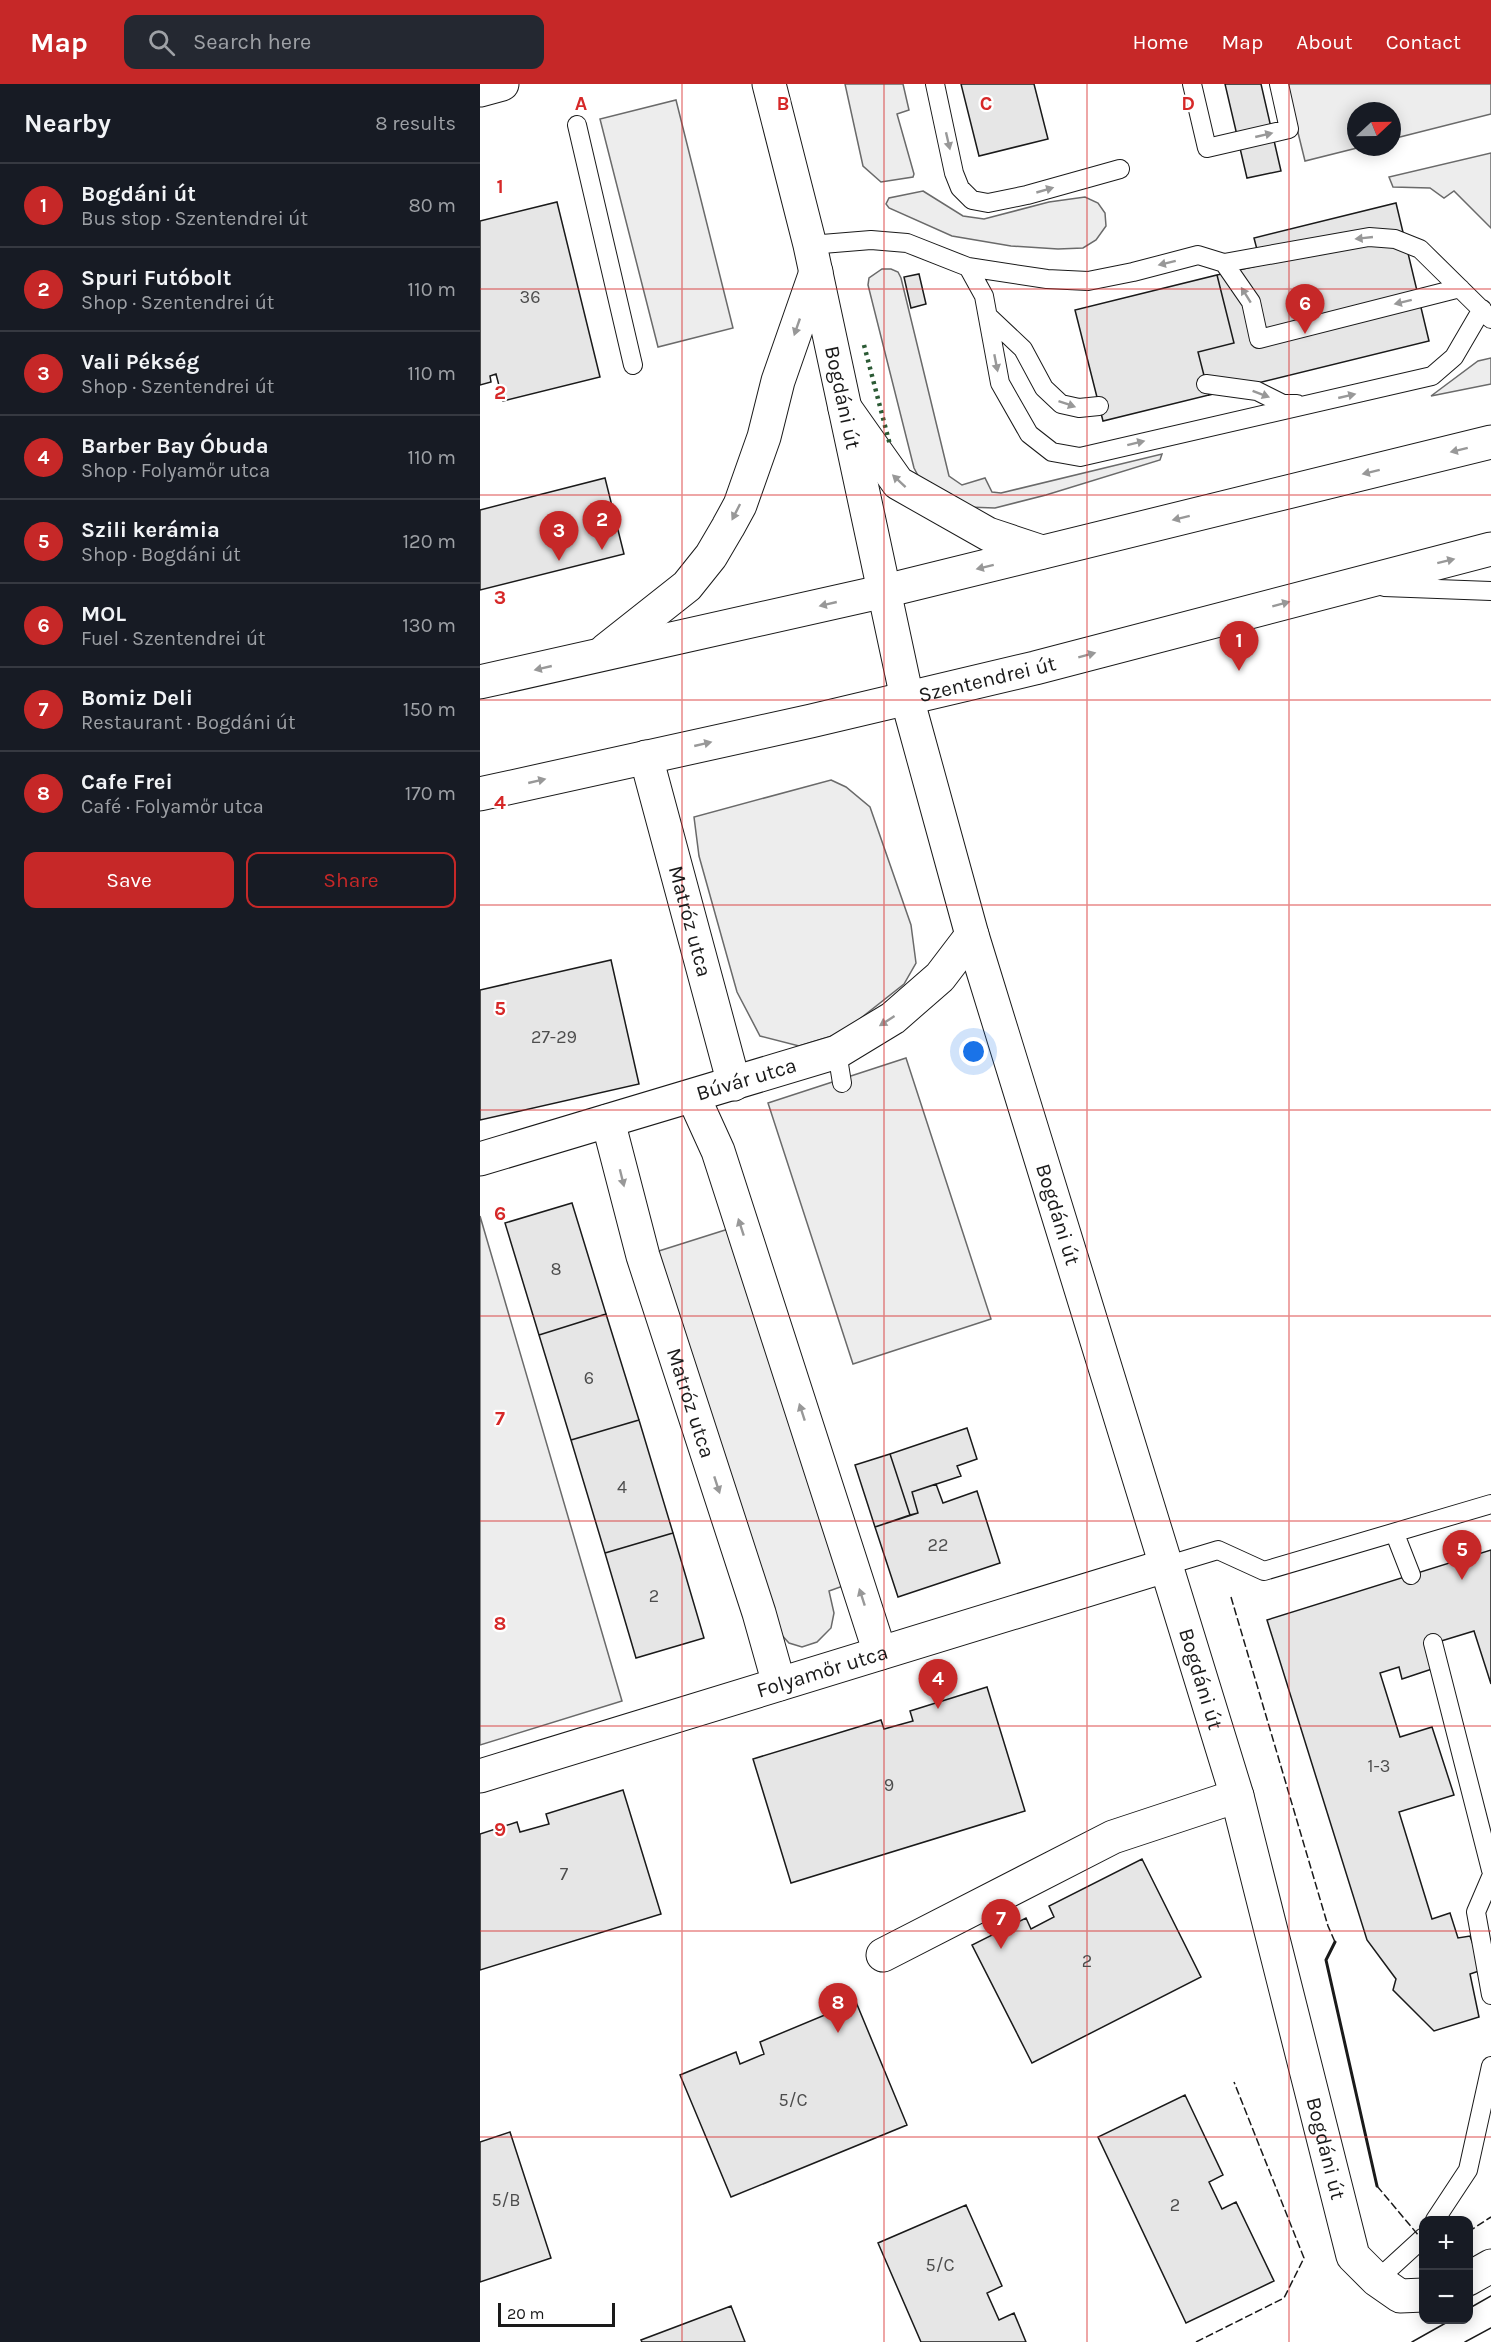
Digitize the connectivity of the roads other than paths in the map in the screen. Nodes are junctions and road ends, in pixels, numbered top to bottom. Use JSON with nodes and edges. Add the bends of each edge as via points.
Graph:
{"nodes":[{"id":1,"x":502,"y":84,"type":"edge"},
{"id":2,"x":769,"y":84,"type":"edge"},
{"id":3,"x":935,"y":84,"type":"edge"},
{"id":4,"x":1192,"y":84,"type":"edge"},
{"id":5,"x":1279,"y":84,"type":"edge"},
{"id":6,"x":480,"y":90,"type":"edge"},
{"id":7,"x":577,"y":124,"type":"dead end"},
{"id":8,"x":1120,"y":169,"type":"dead end"},
{"id":9,"x":813,"y":258,"type":"junction"},
{"id":10,"x":1224,"y":262,"type":"junction"},
{"id":11,"x":968,"y":267,"type":"junction"},
{"id":12,"x":1460,"y":288,"type":"junction"},
{"id":13,"x":1486,"y":314,"type":"edge"},
{"id":14,"x":988,"y":316,"type":"junction"},
{"id":15,"x":633,"y":365,"type":"dead end"},
{"id":16,"x":1206,"y":384,"type":"dead end"},
{"id":17,"x":1316,"y":404,"type":"junction"},
{"id":18,"x":1099,"y":406,"type":"dead end"},
{"id":19,"x":845,"y":408,"type":"junction"},
{"id":20,"x":1491,"y":442,"type":"edge"},
{"id":21,"x":1491,"y":549,"type":"edge"},
{"id":22,"x":1042,"y":552,"type":"junction"},
{"id":23,"x":1349,"y":585,"type":"junction"},
{"id":24,"x":885,"y":591,"type":"junction"},
{"id":25,"x":1491,"y":591,"type":"edge"},
{"id":26,"x":600,"y":655,"type":"junction"},
{"id":27,"x":480,"y":682,"type":"edge"},
{"id":28,"x":908,"y":698,"type":"junction"},
{"id":29,"x":646,"y":757,"type":"junction"},
{"id":30,"x":480,"y":794,"type":"edge"},
{"id":31,"x":972,"y":935,"type":"junction"},
{"id":32,"x":735,"y":1084,"type":"junction"},
{"id":33,"x":693,"y":1096,"type":"junction"},
{"id":34,"x":608,"y":1121,"type":"junction"},
{"id":35,"x":480,"y":1159,"type":"edge"},
{"id":36,"x":1491,"y":1504,"type":"edge"},
{"id":37,"x":1395,"y":1534,"type":"junction"},
{"id":38,"x":1165,"y":1566,"type":"junction"},
{"id":39,"x":1411,"y":1575,"type":"dead end"},
{"id":40,"x":1433,"y":1643,"type":"dead end"},
{"id":41,"x":880,"y":1653,"type":"junction"},
{"id":42,"x":779,"y":1684,"type":"junction"},
{"id":43,"x":480,"y":1776,"type":"edge"},
{"id":44,"x":1237,"y":1796,"type":"junction"},
{"id":45,"x":1491,"y":1870,"type":"edge"},
{"id":46,"x":1491,"y":1877,"type":"edge"},
{"id":47,"x":883,"y":1955,"type":"dead end"},
{"id":48,"x":1491,"y":1995,"type":"edge"},
{"id":49,"x":1491,"y":2066,"type":"edge"},
{"id":50,"x":1438,"y":2216,"type":"edge"},
{"id":51,"x":1419,"y":2242,"type":"edge"},
{"id":52,"x":1491,"y":2266,"type":"edge"},
{"id":53,"x":1473,"y":2276,"type":"edge"},
{"id":54,"x":1377,"y":2280,"type":"junction"},
{"id":55,"x":1419,"y":2295,"type":"edge"}],
"edges":[{"from":1,"to":6,"type":"street"},
{"from":2,"to":9,"type":"street","name":"Bogdáni út"},
{"from":3,"to":8,"type":"lane","one_way":true,"via":[[954,173],[960,188],[972,200],[988,202],[1027,195]]},
{"from":4,"to":5,"type":"lane","one_way":true,"via":[[1207,148],[1289,129]]},
{"from":7,"to":15,"type":"lane"},
{"from":9,"to":11,"type":"lane","via":[[871,240],[907,243]]},
{"from":9,"to":19,"type":"street","name":"Bogdáni út"},
{"from":9,"to":26,"type":"street","one_way":true,"via":[[764,437],[740,505],[711,556],[687,586]]},
{"from":10,"to":11,"type":"lane","one_way":true,"via":[[1198,255],[1088,281]]},
{"from":12,"to":10,"type":"lane","one_way":true,"via":[[1420,249],[1395,239],[1369,237]]},
{"from":12,"to":10,"type":"lane","one_way":true,"via":[[1259,339],[1251,302]]},
{"from":11,"to":14,"type":"lane","via":[[984,296]]},
{"from":12,"to":13,"type":"lane"},
{"from":17,"to":13,"type":"lane","one_way":true,"via":[[1432,376],[1454,357]]},
{"from":14,"to":17,"type":"lane","one_way":true,"via":[[1000,383],[1029,434],[1052,452],[1080,458]]},
{"from":14,"to":18,"type":"lane","one_way":true,"via":[[1023,349],[1044,388],[1061,404],[1079,408]]},
{"from":16,"to":17,"type":"lane","one_way":true,"via":[[1257,391],[1282,404]]},
{"from":22,"to":19,"type":"street","one_way":true,"via":[[988,534],[898,483]]},
{"from":19,"to":24,"type":"street","name":"Bogdáni út"},
{"from":20,"to":22,"type":"street","one_way":true},
{"from":23,"to":21,"type":"street","name":"Szentendrei út","one_way":true},
{"from":22,"to":24,"type":"street","one_way":true},
{"from":23,"to":25,"type":"lane"},
{"from":28,"to":23,"type":"street","name":"Szentendrei út","one_way":true},
{"from":24,"to":26,"type":"street","one_way":true},
{"from":24,"to":28,"type":"street","name":"Bogdáni út"},
{"from":26,"to":27,"type":"street","one_way":true},
{"from":29,"to":28,"type":"street","name":"Szentendrei út","one_way":true},
{"from":28,"to":31,"type":"street","name":"Bogdáni út"},
{"from":30,"to":29,"type":"street","name":"Szentendrei út","one_way":true},
{"from":29,"to":32,"type":"street","name":"Matróz utca"},
{"from":31,"to":32,"type":"street","name":"Búvár utca","one_way":true,"via":[[940,977],[840,1068]]},
{"from":31,"to":38,"type":"street","name":"Bogdáni út"},
{"from":32,"to":33,"type":"street","name":"Búvár utca"},
{"from":33,"to":34,"type":"street","name":"Búvár utca"},
{"from":41,"to":33,"type":"street","one_way":true,"via":[[718,1151]]},
{"from":34,"to":35,"type":"street","name":"Búvár utca"},
{"from":34,"to":42,"type":"street","name":"Matróz utca","one_way":true,"via":[[642,1256]]},
{"from":36,"to":37,"type":"lane"},
{"from":37,"to":38,"type":"lane","via":[[1264,1571],[1218,1550]]},
{"from":37,"to":39,"type":"lane"},
{"from":38,"to":41,"type":"street","name":"Folyamőr utca"},
{"from":38,"to":44,"type":"street","name":"Bogdáni út"},
{"from":40,"to":45,"type":"lane"},
{"from":41,"to":42,"type":"street","name":"Folyamőr utca"},
{"from":42,"to":43,"type":"street","name":"Folyamőr utca"},
{"from":44,"to":47,"type":"street","via":[[1113,1837]]},
{"from":44,"to":54,"type":"street","name":"Bogdáni út","via":[[1353,2256]]},
{"from":46,"to":48,"type":"lane","via":[[1476,1912]]},
{"from":49,"to":50,"type":"lane","via":[[1468,2170]]},
{"from":51,"to":54,"type":"lane"},
{"from":52,"to":53,"type":"street"},
{"from":54,"to":55,"type":"street","name":"Bogdáni út","via":[[1400,2296]]}]}
